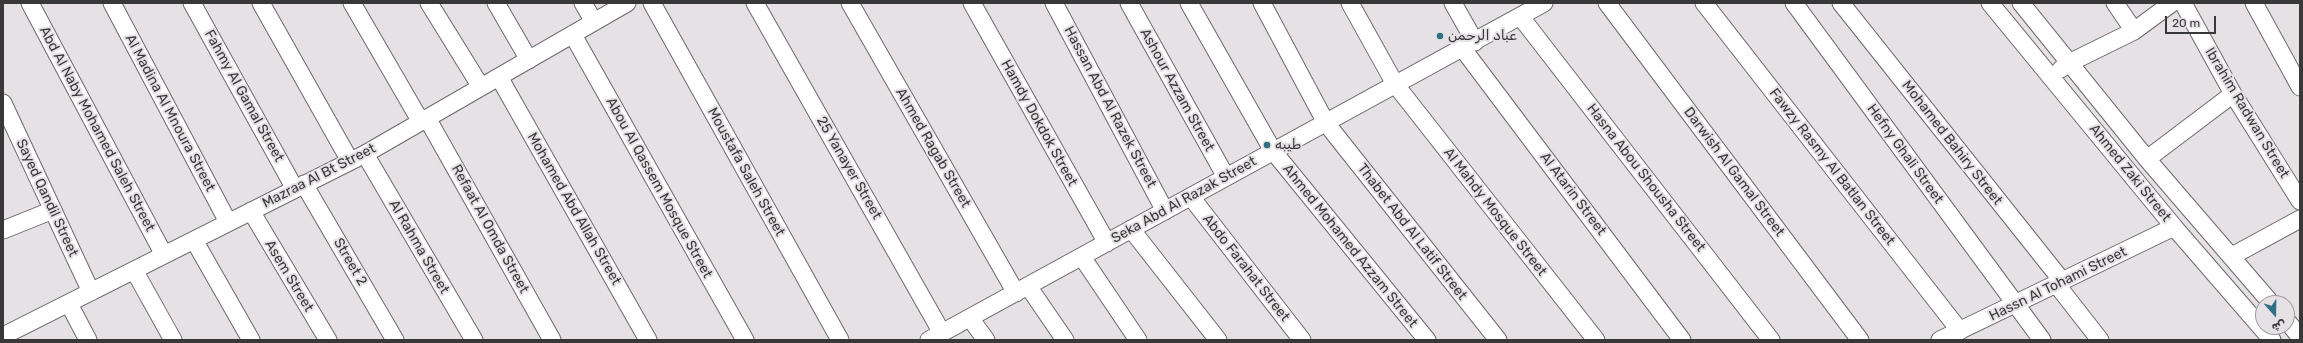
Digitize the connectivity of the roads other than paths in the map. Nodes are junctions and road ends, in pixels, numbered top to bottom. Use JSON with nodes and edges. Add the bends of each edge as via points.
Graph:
{"nodes":[{"id":1,"x":30,"y":3,"type":"edge"},
{"id":2,"x":112,"y":3,"type":"edge"},
{"id":3,"x":192,"y":3,"type":"edge"},
{"id":4,"x":261,"y":3,"type":"edge"},
{"id":5,"x":352,"y":3,"type":"edge"},
{"id":6,"x":429,"y":3,"type":"edge"},
{"id":7,"x":496,"y":3,"type":"edge"},
{"id":8,"x":583,"y":3,"type":"edge"},
{"id":9,"x":628,"y":3,"type":"edge"},
{"id":10,"x":652,"y":3,"type":"edge"},
{"id":11,"x":755,"y":3,"type":"edge"},
{"id":12,"x":850,"y":3,"type":"edge"},
{"id":13,"x":972,"y":3,"type":"edge"},
{"id":14,"x":1054,"y":3,"type":"edge"},
{"id":15,"x":1129,"y":3,"type":"edge"},
{"id":16,"x":1190,"y":3,"type":"edge"},
{"id":17,"x":1262,"y":3,"type":"edge"},
{"id":18,"x":1350,"y":3,"type":"edge"},
{"id":19,"x":1453,"y":3,"type":"edge"},
{"id":20,"x":1544,"y":3,"type":"edge"},
{"id":21,"x":1607,"y":3,"type":"edge"},
{"id":22,"x":1704,"y":3,"type":"edge"},
{"id":23,"x":1794,"y":3,"type":"edge"},
{"id":24,"x":1841,"y":3,"type":"edge"},
{"id":25,"x":1990,"y":3,"type":"edge"},
{"id":26,"x":2021,"y":3,"type":"edge"},
{"id":27,"x":2115,"y":3,"type":"edge"},
{"id":28,"x":2172,"y":3,"type":"edge"},
{"id":29,"x":2184,"y":3,"type":"edge"},
{"id":30,"x":2254,"y":3,"type":"edge"},
{"id":31,"x":1520,"y":16,"type":"junction"},
{"id":32,"x":594,"y":22,"type":"junction"},
{"id":33,"x":2134,"y":31,"type":"junction"},
{"id":34,"x":572,"y":35,"type":"junction"},
{"id":35,"x":1469,"y":45,"type":"junction"},
{"id":36,"x":529,"y":60,"type":"junction"},
{"id":37,"x":2069,"y":63,"type":"junction"},
{"id":38,"x":499,"y":77,"type":"junction"},
{"id":39,"x":2051,"y":77,"type":"junction"},
{"id":40,"x":1395,"y":84,"type":"junction"},
{"id":41,"x":2300,"y":87,"type":"edge"},
{"id":42,"x":480,"y":88,"type":"junction"},
{"id":43,"x":2233,"y":94,"type":"junction"},
{"id":44,"x":3,"y":103,"type":"edge"},
{"id":45,"x":424,"y":120,"type":"junction"},
{"id":46,"x":7,"y":123,"type":"edge"},
{"id":47,"x":1326,"y":123,"type":"junction"},
{"id":48,"x":1273,"y":152,"type":"junction"},
{"id":49,"x":365,"y":154,"type":"junction"},
{"id":50,"x":2146,"y":159,"type":"junction"},
{"id":51,"x":350,"y":161,"type":"junction"},
{"id":52,"x":1226,"y":177,"type":"junction"},
{"id":53,"x":300,"y":186,"type":"junction"},
{"id":54,"x":1191,"y":197,"type":"junction"},
{"id":55,"x":2300,"y":200,"type":"edge"},
{"id":56,"x":53,"y":210,"type":"junction"},
{"id":57,"x":251,"y":211,"type":"junction"},
{"id":58,"x":1165,"y":211,"type":"junction"},
{"id":59,"x":2300,"y":219,"type":"edge"},
{"id":60,"x":228,"y":222,"type":"junction"},
{"id":61,"x":2174,"y":227,"type":"junction"},
{"id":62,"x":1132,"y":229,"type":"junction"},
{"id":63,"x":3,"y":230,"type":"edge"},
{"id":64,"x":194,"y":240,"type":"junction"},
{"id":65,"x":1107,"y":243,"type":"junction"},
{"id":66,"x":164,"y":255,"type":"junction"},
{"id":67,"x":2232,"y":256,"type":"junction"},
{"id":68,"x":1082,"y":257,"type":"junction"},
{"id":69,"x":134,"y":270,"type":"junction"},
{"id":70,"x":2060,"y":284,"type":"junction"},
{"id":71,"x":1022,"y":289,"type":"junction"},
{"id":72,"x":91,"y":292,"type":"junction"},
{"id":73,"x":2265,"y":295,"type":"edge"},
{"id":74,"x":69,"y":304,"type":"junction"},
{"id":75,"x":2016,"y":305,"type":"junction"},
{"id":76,"x":970,"y":318,"type":"junction"},
{"id":77,"x":1960,"y":331,"type":"junction"},
{"id":78,"x":3,"y":336,"type":"edge"},
{"id":79,"x":936,"y":336,"type":"edge"},
{"id":80,"x":88,"y":340,"type":"edge"},
{"id":81,"x":173,"y":340,"type":"edge"},
{"id":82,"x":251,"y":340,"type":"edge"},
{"id":83,"x":328,"y":340,"type":"edge"},
{"id":84,"x":395,"y":340,"type":"edge"},
{"id":85,"x":474,"y":340,"type":"edge"},
{"id":86,"x":552,"y":340,"type":"edge"},
{"id":87,"x":648,"y":340,"type":"edge"},
{"id":88,"x":745,"y":340,"type":"edge"},
{"id":89,"x":840,"y":340,"type":"edge"},
{"id":90,"x":986,"y":340,"type":"edge"},
{"id":91,"x":1065,"y":340,"type":"edge"},
{"id":92,"x":1138,"y":340,"type":"edge"},
{"id":93,"x":1218,"y":340,"type":"edge"},
{"id":94,"x":1302,"y":340,"type":"edge"},
{"id":95,"x":1427,"y":340,"type":"edge"},
{"id":96,"x":1498,"y":340,"type":"edge"},
{"id":97,"x":1596,"y":340,"type":"edge"},
{"id":98,"x":1682,"y":340,"type":"edge"},
{"id":99,"x":1771,"y":340,"type":"edge"},
{"id":100,"x":1860,"y":340,"type":"edge"},
{"id":101,"x":1940,"y":340,"type":"edge"},
{"id":102,"x":2042,"y":340,"type":"edge"},
{"id":103,"x":2100,"y":340,"type":"edge"},
{"id":104,"x":2272,"y":340,"type":"edge"}],
"edges":[{"from":1,"to":66,"type":"street","name":"Abd Al Naby Mohamed Saleh Street"},
{"from":2,"to":60,"type":"street","name":"Al Madina Al Mnoura Street"},
{"from":3,"to":53,"type":"street","name":"Fahmy Al Gamal Street"},
{"from":4,"to":51,"type":"street"},
{"from":5,"to":45,"type":"street","name":"Refaat Al Omda Street"},
{"from":6,"to":42,"type":"street"},
{"from":7,"to":36,"type":"street"},
{"from":8,"to":32,"type":"street"},
{"from":9,"to":32,"type":"street","name":"Mazraa Al Bt Street"},
{"from":10,"to":89,"type":"street","name":"Moustafa Saleh Street"},
{"from":11,"to":79,"type":"street","name":"25 Yanayer Street"},
{"from":12,"to":71,"type":"street","name":"Ahmed Ragab Street"},
{"from":13,"to":65,"type":"street","name":"Hamdy Dokdok Street"},
{"from":14,"to":58,"type":"street","name":"Hassan Abd Al Razek Street"},
{"from":15,"to":52,"type":"street","name":"Ashour Azzam Street"},
{"from":16,"to":48,"type":"street","name":"Ahmed Mohamed Azzam Street"},
{"from":17,"to":47,"type":"street","name":"Thabet Abd Al Latif Street"},
{"from":18,"to":40,"type":"street","name":"Al Mahdy Mosque Street"},
{"from":19,"to":35,"type":"street","name":"Al Atarin Street"},
{"from":20,"to":31,"type":"street","name":"Seka Abd Al Razak Street"},
{"from":21,"to":100,"type":"street","name":"Darwish Al Gamal Street"},
{"from":22,"to":77,"type":"street","name":"Fawzy Rasmy Al Batlan Street"},
{"from":23,"to":75,"type":"street","name":"Hefny Ghali Street"},
{"from":24,"to":70,"type":"street","name":"Mohamed Bahiry Street"},
{"from":25,"to":39,"type":"street","name":"Ahmed Zaki Street"},
{"from":26,"to":37,"type":"street","name":"Ahmed Zaki Street"},
{"from":27,"to":33,"type":"street"},
{"from":28,"to":33,"type":"street"},
{"from":29,"to":43,"type":"street","name":"Ibrahim Radwan Street"},
{"from":30,"to":41,"type":"street"},
{"from":31,"to":35,"type":"street","name":"Seka Abd Al Razak Street"},
{"from":31,"to":99,"type":"street","name":"Hasna Abou Shousha Street"},
{"from":32,"to":34,"type":"street","name":"Mazraa Al Bt Street"},
{"from":33,"to":37,"type":"street"},
{"from":34,"to":36,"type":"street","name":"Mazraa Al Bt Street"},
{"from":34,"to":88,"type":"street","name":"Abou Al Qassem Mosque Street"},
{"from":35,"to":40,"type":"street","name":"Seka Abd Al Razak Street"},
{"from":35,"to":98,"type":"street","name":"Al Atarin Street"},
{"from":36,"to":38,"type":"street","name":"Mazraa Al Bt Street"},
{"from":37,"to":39,"type":"street"},
{"from":37,"to":50,"type":"street","name":"Ahmed Zaki Street"},
{"from":38,"to":42,"type":"street","name":"Mazraa Al Bt Street"},
{"from":38,"to":87,"type":"street","name":"Mohamed Abd Allah Street"},
{"from":39,"to":61,"type":"street","name":"Ahmed Zaki Street"},
{"from":40,"to":47,"type":"street","name":"Seka Abd Al Razak Street"},
{"from":40,"to":97,"type":"street","name":"Al Mahdy Mosque Street"},
{"from":42,"to":45,"type":"street","name":"Mazraa Al Bt Street"},
{"from":43,"to":50,"type":"street"},
{"from":43,"to":55,"type":"street","name":"Ibrahim Radwan Street"},
{"from":44,"to":46,"type":"street","name":"Sayed Qandil Street"},
{"from":45,"to":49,"type":"street","name":"Mazraa Al Bt Street"},
{"from":45,"to":86,"type":"street","name":"Refaat Al Omda Street"},
{"from":46,"to":56,"type":"street","name":"Sayed Qandil Street"},
{"from":47,"to":48,"type":"street","name":"Seka Abd Al Razak Street"},
{"from":47,"to":96,"type":"street","name":"Thabet Abd Al Latif Street"},
{"from":48,"to":52,"type":"street","name":"Seka Abd Al Razak Street"},
{"from":48,"to":95,"type":"street","name":"Ahmed Mohamed Azzam Street"},
{"from":49,"to":51,"type":"street","name":"Mazraa Al Bt Street"},
{"from":49,"to":85,"type":"street","name":"Al Rahma Street"},
{"from":50,"to":67,"type":"street","name":"Ahmed Zaki Street"},
{"from":51,"to":53,"type":"street","name":"Mazraa Al Bt Street"},
{"from":52,"to":54,"type":"street","name":"Seka Abd Al Razak Street"},
{"from":53,"to":57,"type":"street","name":"Mazraa Al Bt Street"},
{"from":53,"to":84,"type":"street","name":"Street 2"},
{"from":54,"to":58,"type":"street","name":"Seka Abd Al Razak Street"},
{"from":54,"to":94,"type":"street","name":"Abdo Farahat Street"},
{"from":56,"to":63,"type":"street"},
{"from":56,"to":72,"type":"street","name":"Sayed Qandil Street"},
{"from":57,"to":60,"type":"street","name":"Mazraa Al Bt Street"},
{"from":57,"to":83,"type":"street","name":"Asem Street"},
{"from":58,"to":62,"type":"street","name":"Seka Abd Al Razak Street"},
{"from":59,"to":67,"type":"street"},
{"from":60,"to":64,"type":"street","name":"Mazraa Al Bt Street"},
{"from":61,"to":70,"type":"street","name":"Hassn Al Tohami Street"},
{"from":61,"to":104,"type":"street","name":"Ahmed Zaki Street"},
{"from":62,"to":65,"type":"street","name":"Seka Abd Al Razak Street"},
{"from":62,"to":93,"type":"street"},
{"from":64,"to":66,"type":"street","name":"Mazraa Al Bt Street"},
{"from":64,"to":82,"type":"street"},
{"from":65,"to":68,"type":"street","name":"Seka Abd Al Razak Street"},
{"from":66,"to":69,"type":"street","name":"Mazraa Al Bt Street"},
{"from":67,"to":73,"type":"street","name":"Ahmed Zaki Street"},
{"from":68,"to":71,"type":"street","name":"Seka Abd Al Razak Street"},
{"from":68,"to":92,"type":"street"},
{"from":69,"to":72,"type":"street","name":"Mazraa Al Bt Street"},
{"from":69,"to":81,"type":"street"},
{"from":70,"to":75,"type":"street","name":"Hassn Al Tohami Street"},
{"from":70,"to":103,"type":"street","name":"Mohamed Bahiry Street"},
{"from":71,"to":76,"type":"street","name":"Seka Abd Al Razak Street"},
{"from":71,"to":91,"type":"street","name":"Ahmed Ragab Street"},
{"from":72,"to":74,"type":"street","name":"Mazraa Al Bt Street"},
{"from":74,"to":78,"type":"street","name":"Mazraa Al Bt Street"},
{"from":74,"to":80,"type":"street"},
{"from":75,"to":77,"type":"street","name":"Hassn Al Tohami Street"},
{"from":75,"to":102,"type":"street","name":"Hefny Ghali Street"},
{"from":76,"to":79,"type":"street","name":"Seka Abd Al Razak Street"},
{"from":76,"to":90,"type":"street"},
{"from":77,"to":101,"type":"street","name":"Hassn Al Tohami Street"}]}
